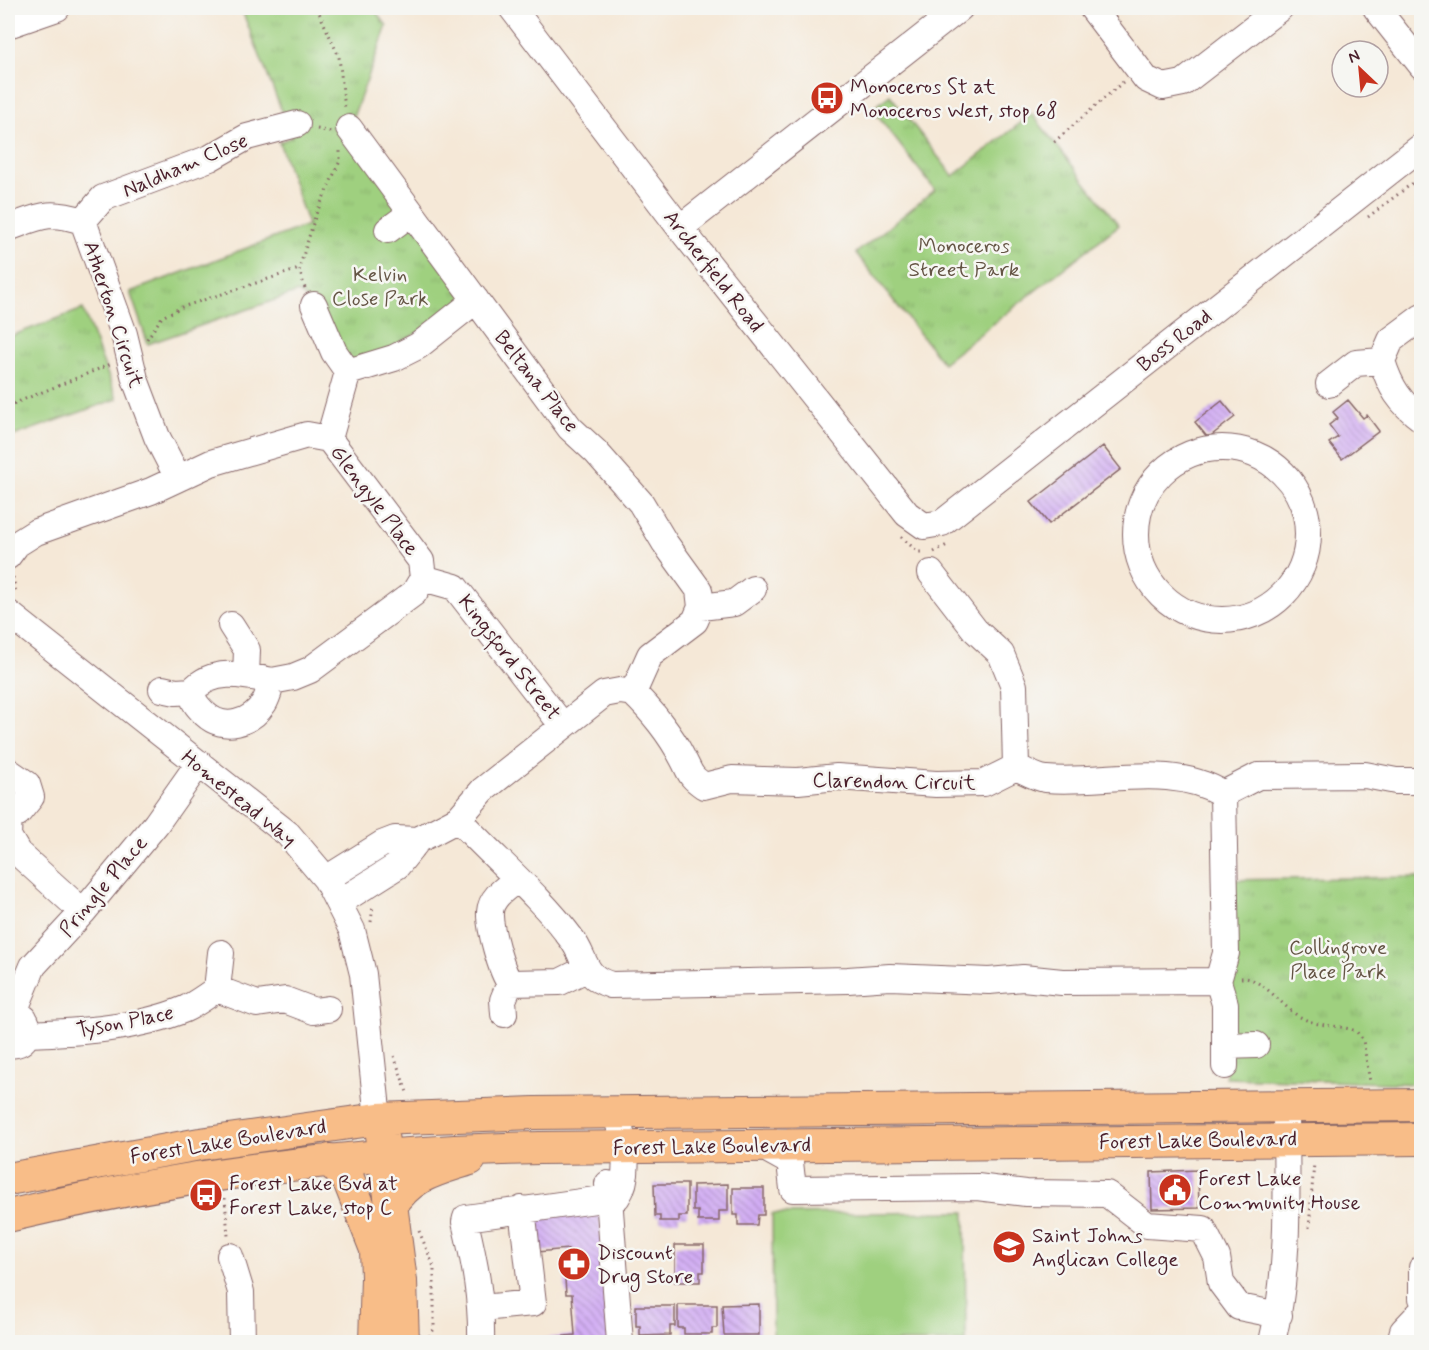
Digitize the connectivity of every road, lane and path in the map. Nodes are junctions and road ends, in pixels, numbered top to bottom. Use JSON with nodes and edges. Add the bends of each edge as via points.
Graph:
{"nodes":[{"id":1,"x":57,"y":8,"type":"edge"},
{"id":2,"x":317,"y":8,"type":"edge"},
{"id":3,"x":512,"y":8,"type":"edge"},
{"id":4,"x":960,"y":8,"type":"edge"},
{"id":5,"x":1092,"y":8,"type":"edge"},
{"id":6,"x":1280,"y":8,"type":"edge"},
{"id":7,"x":1376,"y":8,"type":"edge"},
{"id":8,"x":8,"y":24,"type":"edge"},
{"id":9,"x":1422,"y":66,"type":"edge"},
{"id":10,"x":1138,"y":68,"type":"junction"},
{"id":11,"x":297,"y":124,"type":"joint"},
{"id":12,"x":344,"y":130,"type":"junction"},
{"id":13,"x":1054,"y":142,"type":"dead end"},
{"id":14,"x":1422,"y":147,"type":"edge"},
{"id":15,"x":1422,"y":176,"type":"edge"},
{"id":16,"x":411,"y":213,"type":"junction"},
{"id":17,"x":1364,"y":220,"type":"dead end"},
{"id":18,"x":83,"y":221,"type":"junction"},
{"id":19,"x":8,"y":228,"type":"edge"},
{"id":20,"x":680,"y":228,"type":"junction"},
{"id":21,"x":388,"y":230,"type":"dead end"},
{"id":22,"x":299,"y":269,"type":"junction"},
{"id":23,"x":476,"y":300,"type":"junction"},
{"id":24,"x":314,"y":305,"type":"joint"},
{"id":25,"x":1422,"y":317,"type":"edge"},
{"id":26,"x":129,"y":357,"type":"junction"},
{"id":27,"x":1382,"y":361,"type":"junction"},
{"id":28,"x":348,"y":372,"type":"junction"},
{"id":29,"x":1329,"y":384,"type":"dead end"},
{"id":30,"x":8,"y":406,"type":"edge"},
{"id":31,"x":1422,"y":419,"type":"edge"},
{"id":32,"x":329,"y":439,"type":"junction"},
{"id":33,"x":178,"y":478,"type":"junction"},
{"id":34,"x":924,"y":526,"type":"joint"},
{"id":35,"x":899,"y":534,"type":"dead end"},
{"id":36,"x":953,"y":540,"type":"dead end"},
{"id":37,"x":8,"y":556,"type":"edge"},
{"id":38,"x":1143,"y":572,"type":"joint"},
{"id":39,"x":931,"y":573,"type":"dead end"},
{"id":40,"x":423,"y":578,"type":"junction"},
{"id":41,"x":753,"y":589,"type":"dead end"},
{"id":42,"x":701,"y":607,"type":"junction"},
{"id":43,"x":8,"y":614,"type":"edge"},
{"id":44,"x":231,"y":625,"type":"dead end"},
{"id":45,"x":246,"y":676,"type":"junction"},
{"id":46,"x":272,"y":681,"type":"junction"},
{"id":47,"x":162,"y":689,"type":"dead end"},
{"id":48,"x":192,"y":691,"type":"junction"},
{"id":49,"x":633,"y":693,"type":"junction"},
{"id":50,"x":563,"y":726,"type":"junction"},
{"id":51,"x":199,"y":764,"type":"junction"},
{"id":52,"x":1016,"y":767,"type":"junction"},
{"id":53,"x":8,"y":771,"type":"edge"},
{"id":54,"x":1422,"y":781,"type":"edge"},
{"id":55,"x":1223,"y":794,"type":"junction"},
{"id":56,"x":8,"y":814,"type":"edge"},
{"id":57,"x":458,"y":819,"type":"junction"},
{"id":58,"x":418,"y":840,"type":"junction"},
{"id":59,"x":326,"y":879,"type":"junction"},
{"id":60,"x":516,"y":879,"type":"junction"},
{"id":61,"x":340,"y":902,"type":"junction"},
{"id":62,"x":83,"y":912,"type":"junction"},
{"id":63,"x":222,"y":953,"type":"dead end"},
{"id":64,"x":586,"y":969,"type":"junction"},
{"id":65,"x":1218,"y":981,"type":"junction"},
{"id":66,"x":510,"y":983,"type":"junction"},
{"id":67,"x":217,"y":989,"type":"junction"},
{"id":68,"x":328,"y":1009,"type":"dead end"},
{"id":69,"x":11,"y":1012,"type":"edge"},
{"id":70,"x":504,"y":1014,"type":"dead end"},
{"id":71,"x":17,"y":1039,"type":"edge"},
{"id":72,"x":1256,"y":1045,"type":"dead end"},
{"id":73,"x":1371,"y":1087,"type":"dead end"},
{"id":74,"x":1422,"y":1105,"type":"edge"},
{"id":75,"x":1286,"y":1106,"type":"junction"},
{"id":76,"x":616,"y":1113,"type":"junction"},
{"id":77,"x":378,"y":1119,"type":"junction"},
{"id":78,"x":1286,"y":1139,"type":"junction"},
{"id":79,"x":1422,"y":1139,"type":"edge"},
{"id":80,"x":760,"y":1146,"type":"junction"},
{"id":81,"x":616,"y":1147,"type":"junction"},
{"id":82,"x":502,"y":1148,"type":"junction"},
{"id":83,"x":378,"y":1155,"type":"junction"},
{"id":84,"x":330,"y":1160,"type":"junction"},
{"id":85,"x":8,"y":1179,"type":"edge"},
{"id":86,"x":224,"y":1192,"type":"dead end"},
{"id":87,"x":608,"y":1199,"type":"junction"},
{"id":88,"x":391,"y":1206,"type":"junction"},
{"id":89,"x":522,"y":1209,"type":"junction"},
{"id":90,"x":8,"y":1216,"type":"edge"},
{"id":91,"x":417,"y":1227,"type":"dead end"},
{"id":92,"x":377,"y":1254,"type":"junction"},
{"id":93,"x":230,"y":1256,"type":"joint"},
{"id":94,"x":1422,"y":1268,"type":"edge"},
{"id":95,"x":1422,"y":1298,"type":"edge"},
{"id":96,"x":482,"y":1308,"type":"junction"},
{"id":97,"x":1422,"y":1311,"type":"edge"},
{"id":98,"x":1279,"y":1315,"type":"junction"},
{"id":99,"x":243,"y":1342,"type":"edge"},
{"id":100,"x":375,"y":1342,"type":"edge"},
{"id":101,"x":404,"y":1342,"type":"edge"},
{"id":102,"x":426,"y":1342,"type":"edge"},
{"id":103,"x":481,"y":1342,"type":"edge"},
{"id":104,"x":620,"y":1342,"type":"edge"},
{"id":105,"x":1272,"y":1342,"type":"edge"},
{"id":106,"x":1400,"y":1342,"type":"edge"}],
"edges":[{"from":1,"to":8,"type":"street"},
{"from":2,"to":12,"type":"path","via":[[339,57]]},
{"from":3,"to":20,"type":"street","name":"Archerfield Road"},
{"from":4,"to":20,"type":"street"},
{"from":5,"to":10,"type":"street"},
{"from":6,"to":10,"type":"street","via":[[1183,82],[1163,87],[1146,79]]},
{"from":7,"to":9,"type":"street"},
{"from":10,"to":13,"type":"path"},
{"from":11,"to":12,"type":"path"},
{"from":11,"to":18,"type":"street","name":"Naldham Close","via":[[247,137],[210,158],[103,198]]},
{"from":12,"to":16,"type":"street","name":"Beltana Place"},
{"from":12,"to":22,"type":"path","via":[[340,161],[316,214]]},
{"from":14,"to":34,"type":"street","name":"Boss Road","via":[[942,523]]},
{"from":15,"to":17,"type":"path"},
{"from":16,"to":21,"type":"street"},
{"from":16,"to":23,"type":"street","name":"Beltana Place"},
{"from":18,"to":19,"type":"street","name":"Atherton Circuit","via":[[59,213]]},
{"from":18,"to":26,"type":"street","name":"Atherton Circuit"},
{"from":20,"to":34,"type":"street","name":"Archerfield Road","via":[[907,514]]},
{"from":22,"to":24,"type":"path"},
{"from":22,"to":26,"type":"path","via":[[162,317],[140,350]]},
{"from":23,"to":28,"type":"street","via":[[418,346]]},
{"from":23,"to":42,"type":"street","name":"Beltana Place","via":[[570,428],[641,503],[699,590]]},
{"from":24,"to":28,"type":"street","via":[[334,352]]},
{"from":25,"to":27,"type":"street","via":[[1391,340]]},
{"from":26,"to":30,"type":"path"},
{"from":26,"to":33,"type":"street","name":"Atherton Circuit","via":[[156,437]]},
{"from":27,"to":29,"type":"street","via":[[1356,363]]},
{"from":27,"to":31,"type":"street","via":[[1390,385],[1404,406]]},
{"from":28,"to":32,"type":"street"},
{"from":32,"to":33,"type":"street","name":"Glengyle Place","via":[[307,435],[211,463]]},
{"from":32,"to":40,"type":"street","name":"Glengyle Place","via":[[421,561]]},
{"from":33,"to":37,"type":"street","name":"Glengyle Place","via":[[36,532],[17,544]]},
{"from":35,"to":36,"type":"path","via":[[918,552],[933,552]]},
{"from":38,"to":38,"type":"street","via":[[1135,543],[1137,514],[1148,487],[1168,465],[1194,451],[1222,447],[1250,451],[1274,464],[1293,484],[1306,509],[1309,537],[1304,564],[1290,588],[1269,607],[1242,619],[1212,621],[1184,613],[1160,596]]},
{"from":39,"to":52,"type":"street","via":[[975,630],[1001,654],[1014,686]]},
{"from":40,"to":46,"type":"street","name":"Glengyle Place","via":[[414,593],[310,670]]},
{"from":40,"to":50,"type":"street","name":"Kingsford Street","via":[[456,587]]},
{"from":41,"to":42,"type":"street","via":[[734,603]]},
{"from":42,"to":49,"type":"street","via":[[695,621],[650,655]]},
{"from":43,"to":51,"type":"street","name":"Homestead Way"},
{"from":44,"to":45,"type":"street","via":[[247,650]]},
{"from":45,"to":46,"type":"street","name":"Glengyle Place"},
{"from":45,"to":48,"type":"street","name":"Glengyle Place","via":[[227,674],[210,678]]},
{"from":46,"to":48,"type":"street","via":[[265,702],[249,718],[233,725],[213,721],[193,701]]},
{"from":47,"to":48,"type":"street"},
{"from":49,"to":50,"type":"street","via":[[604,694]]},
{"from":49,"to":52,"type":"street","name":"Clarendon Circuit","via":[[683,757],[689,776],[704,786],[732,779],[798,781],[837,777],[984,783]]},
{"from":50,"to":57,"type":"street","via":[[483,790]]},
{"from":51,"to":59,"type":"street","name":"Homestead Way","via":[[288,834]]},
{"from":51,"to":62,"type":"street","name":"Pringle Place","via":[[156,824]]},
{"from":52,"to":55,"type":"street","via":[[1044,779],[1164,777],[1206,783]]},
{"from":53,"to":56,"type":"street","via":[[27,784],[31,796],[18,813]]},
{"from":54,"to":55,"type":"street","via":[[1365,775],[1258,776]]},
{"from":55,"to":65,"type":"street","via":[[1226,953]]},
{"from":56,"to":62,"type":"street","via":[[8,836],[18,853]]},
{"from":57,"to":58,"type":"street"},
{"from":57,"to":60,"type":"street"},
{"from":58,"to":59,"type":"street","via":[[395,839],[382,844]]},
{"from":58,"to":61,"type":"street","via":[[397,866]]},
{"from":59,"to":61,"type":"street","name":"Homestead Way"},
{"from":60,"to":64,"type":"street","via":[[543,903],[573,940]]},
{"from":60,"to":66,"type":"street","via":[[497,895],[490,911],[502,972]]},
{"from":61,"to":77,"type":"street","name":"Homestead Way","via":[[363,974]]},
{"from":62,"to":69,"type":"street","name":"Pringle Place","via":[[33,966]]},
{"from":63,"to":67,"type":"street"},
{"from":64,"to":65,"type":"street","via":[[597,981],[611,985],[890,976],[989,981]]},
{"from":64,"to":66,"type":"street","via":[[560,982]]},
{"from":65,"to":72,"type":"street","via":[[1225,1004],[1225,1056]]},
{"from":65,"to":73,"type":"path","via":[[1246,977],[1314,1024],[1356,1031],[1363,1040]]},
{"from":66,"to":70,"type":"street","via":[[503,1000]]},
{"from":67,"to":68,"type":"street","via":[[257,1004],[285,1000],[314,1011]]},
{"from":67,"to":71,"type":"street","name":"Tyson Place","via":[[187,1008],[158,1019]]},
{"from":69,"to":71,"type":"street","via":[[24,1017]]},
{"from":74,"to":75,"type":"main road","name":"Forest Lake Boulevard"},
{"from":75,"to":76,"type":"main road","name":"Forest Lake Boulevard"},
{"from":75,"to":78,"type":"street"},
{"from":76,"to":77,"type":"main road","name":"Forest Lake Boulevard"},
{"from":76,"to":81,"type":"street"},
{"from":77,"to":83,"type":"main road"},
{"from":77,"to":85,"type":"main road","name":"Forest Lake Boulevard","via":[[200,1143]]},
{"from":78,"to":79,"type":"main road","name":"Forest Lake Boulevard"},
{"from":78,"to":80,"type":"main road","name":"Forest Lake Boulevard"},
{"from":78,"to":98,"type":"street","via":[[1286,1241]]},
{"from":80,"to":81,"type":"main road","name":"Forest Lake Boulevard"},
{"from":80,"to":98,"type":"street","via":[[790,1162],[793,1190],[977,1187],[1026,1193],[1107,1194],[1147,1225],[1203,1229],[1217,1257],[1221,1283],[1239,1307]]},
{"from":81,"to":82,"type":"main road","name":"Forest Lake Boulevard"},
{"from":81,"to":87,"type":"street"},
{"from":82,"to":83,"type":"main road","name":"Forest Lake Boulevard"},
{"from":82,"to":88,"type":"main road","via":[[411,1182],[402,1188]]},
{"from":83,"to":84,"type":"main road","name":"Forest Lake Boulevard"},
{"from":83,"to":88,"type":"main road"},
{"from":83,"to":92,"type":"main road"},
{"from":84,"to":90,"type":"main road","name":"Forest Lake Boulevard","via":[[148,1186]]},
{"from":84,"to":92,"type":"main road","via":[[349,1181]]},
{"from":86,"to":93,"type":"path"},
{"from":87,"to":89,"type":"street"},
{"from":87,"to":104,"type":"street"},
{"from":88,"to":101,"type":"main road"},
{"from":89,"to":96,"type":"street","via":[[533,1303]]},
{"from":89,"to":96,"type":"street","via":[[466,1218]]},
{"from":91,"to":102,"type":"path","via":[[434,1267],[434,1329]]},
{"from":92,"to":100,"type":"main road"},
{"from":93,"to":99,"type":"street","via":[[241,1292]]},
{"from":94,"to":95,"type":"street"},
{"from":96,"to":103,"type":"street"},
{"from":97,"to":106,"type":"street","via":[[1403,1331]]},
{"from":98,"to":105,"type":"street"}]}
